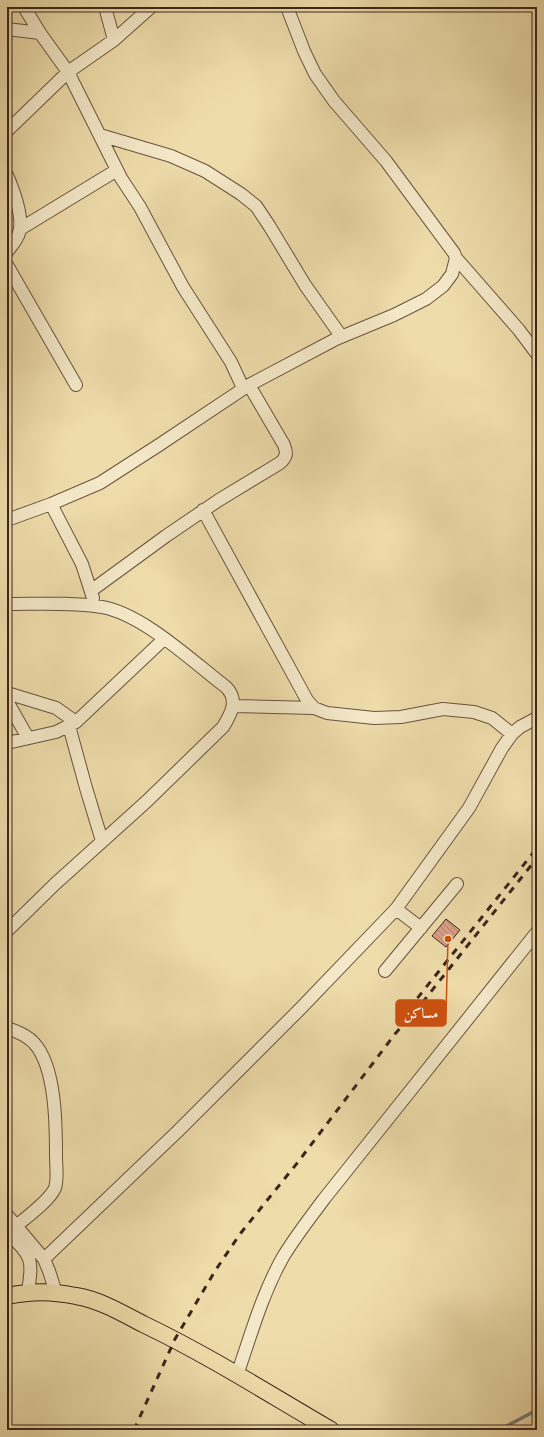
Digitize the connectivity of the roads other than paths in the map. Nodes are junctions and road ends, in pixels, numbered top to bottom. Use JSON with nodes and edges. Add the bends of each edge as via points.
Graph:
{"nodes":[{"id":1,"x":24,"y":7,"type":"edge"},
{"id":2,"x":104,"y":7,"type":"edge"},
{"id":3,"x":151,"y":7,"type":"edge"},
{"id":4,"x":287,"y":7,"type":"edge"},
{"id":5,"x":7,"y":29,"type":"edge"},
{"id":6,"x":40,"y":33,"type":"junction"},
{"id":7,"x":114,"y":40,"type":"junction"},
{"id":8,"x":68,"y":72,"type":"junction"},
{"id":9,"x":7,"y":131,"type":"edge"},
{"id":10,"x":100,"y":135,"type":"junction"},
{"id":11,"x":117,"y":170,"type":"junction"},
{"id":12,"x":7,"y":175,"type":"edge"},
{"id":13,"x":20,"y":229,"type":"junction"},
{"id":14,"x":7,"y":252,"type":"edge"},
{"id":15,"x":456,"y":258,"type":"junction"},
{"id":16,"x":7,"y":265,"type":"edge"},
{"id":17,"x":341,"y":336,"type":"junction"},
{"id":18,"x":537,"y":354,"type":"edge"},
{"id":19,"x":76,"y":385,"type":"dead end"},
{"id":20,"x":246,"y":387,"type":"junction"},
{"id":21,"x":51,"y":504,"type":"junction"},
{"id":22,"x":203,"y":510,"type":"junction"},
{"id":23,"x":7,"y":520,"type":"edge"},
{"id":24,"x":92,"y":590,"type":"junction"},
{"id":25,"x":7,"y":604,"type":"edge"},
{"id":26,"x":96,"y":607,"type":"junction"},
{"id":27,"x":164,"y":639,"type":"junction"},
{"id":28,"x":7,"y":694,"type":"edge"},
{"id":29,"x":7,"y":701,"type":"edge"},
{"id":30,"x":233,"y":706,"type":"junction"},
{"id":31,"x":314,"y":708,"type":"junction"},
{"id":32,"x":537,"y":718,"type":"edge"},
{"id":33,"x":73,"y":724,"type":"junction"},
{"id":34,"x":512,"y":734,"type":"junction"},
{"id":35,"x":28,"y":738,"type":"junction"},
{"id":36,"x":7,"y":744,"type":"edge"},
{"id":37,"x":102,"y":841,"type":"junction"},
{"id":38,"x":457,"y":884,"type":"dead end"},
{"id":39,"x":396,"y":909,"type":"junction"},
{"id":40,"x":421,"y":928,"type":"junction"},
{"id":41,"x":7,"y":931,"type":"edge"},
{"id":42,"x":537,"y":932,"type":"edge"},
{"id":43,"x":385,"y":971,"type":"dead end"},
{"id":44,"x":7,"y":1028,"type":"edge"},
{"id":45,"x":7,"y":1215,"type":"edge"},
{"id":46,"x":12,"y":1229,"type":"edge"},
{"id":47,"x":44,"y":1259,"type":"junction"},
{"id":48,"x":28,"y":1292,"type":"junction"},
{"id":49,"x":56,"y":1293,"type":"junction"},
{"id":50,"x":7,"y":1296,"type":"edge"},
{"id":51,"x":237,"y":1375,"type":"junction"},
{"id":52,"x":328,"y":1428,"type":"edge"}],
"edges":[{"from":1,"to":6,"type":"street"},
{"from":2,"to":7,"type":"street"},
{"from":3,"to":7,"type":"street"},
{"from":4,"to":15,"type":"street","via":[[314,74],[386,161]]},
{"from":5,"to":6,"type":"street"},
{"from":6,"to":8,"type":"street"},
{"from":7,"to":8,"type":"street"},
{"from":8,"to":9,"type":"street"},
{"from":8,"to":10,"type":"street"},
{"from":10,"to":11,"type":"street"},
{"from":10,"to":17,"type":"street","via":[[171,156],[205,171],[256,206],[305,285]]},
{"from":11,"to":13,"type":"street"},
{"from":11,"to":20,"type":"street","via":[[184,287]]},
{"from":12,"to":13,"type":"street","via":[[18,207]]},
{"from":13,"to":14,"type":"street"},
{"from":15,"to":17,"type":"street","via":[[452,274],[443,286],[426,299]]},
{"from":15,"to":18,"type":"street"},
{"from":16,"to":19,"type":"street"},
{"from":17,"to":20,"type":"street"},
{"from":20,"to":21,"type":"street","via":[[100,483]]},
{"from":20,"to":22,"type":"street","via":[[284,445],[285,459]]},
{"from":21,"to":23,"type":"street"},
{"from":21,"to":24,"type":"street","via":[[82,564]]},
{"from":22,"to":24,"type":"street"},
{"from":22,"to":31,"type":"street","via":[[307,700]]},
{"from":24,"to":26,"type":"street"},
{"from":25,"to":26,"type":"street"},
{"from":26,"to":27,"type":"street","via":[[133,618]]},
{"from":27,"to":30,"type":"street","via":[[226,687],[232,694]]},
{"from":27,"to":33,"type":"street"},
{"from":28,"to":33,"type":"street","via":[[56,708]]},
{"from":29,"to":35,"type":"street"},
{"from":30,"to":31,"type":"street"},
{"from":30,"to":37,"type":"street","via":[[223,727]]},
{"from":31,"to":34,"type":"street","via":[[327,713],[374,718],[401,717],[443,709],[474,712],[492,718]]},
{"from":32,"to":34,"type":"street"},
{"from":33,"to":35,"type":"street","via":[[56,732]]},
{"from":33,"to":37,"type":"street","via":[[86,788]]},
{"from":34,"to":39,"type":"street","via":[[469,808]]},
{"from":35,"to":36,"type":"street"},
{"from":37,"to":41,"type":"street"},
{"from":38,"to":40,"type":"street"},
{"from":39,"to":40,"type":"street"},
{"from":39,"to":47,"type":"street","via":[[178,1131]]},
{"from":40,"to":43,"type":"street"},
{"from":42,"to":51,"type":"street","via":[[324,1199],[283,1257],[272,1278]]},
{"from":44,"to":46,"type":"street","via":[[27,1037],[41,1053],[50,1077],[55,1118],[56,1186],[50,1196]]},
{"from":45,"to":46,"type":"street"},
{"from":46,"to":47,"type":"street"},
{"from":46,"to":48,"type":"street","via":[[29,1256],[31,1270]]},
{"from":47,"to":49,"type":"street"},
{"from":48,"to":49,"type":"main road"},
{"from":48,"to":50,"type":"main road"},
{"from":49,"to":51,"type":"main road","via":[[78,1296],[105,1305],[175,1339]]},
{"from":51,"to":52,"type":"main road"}]}
